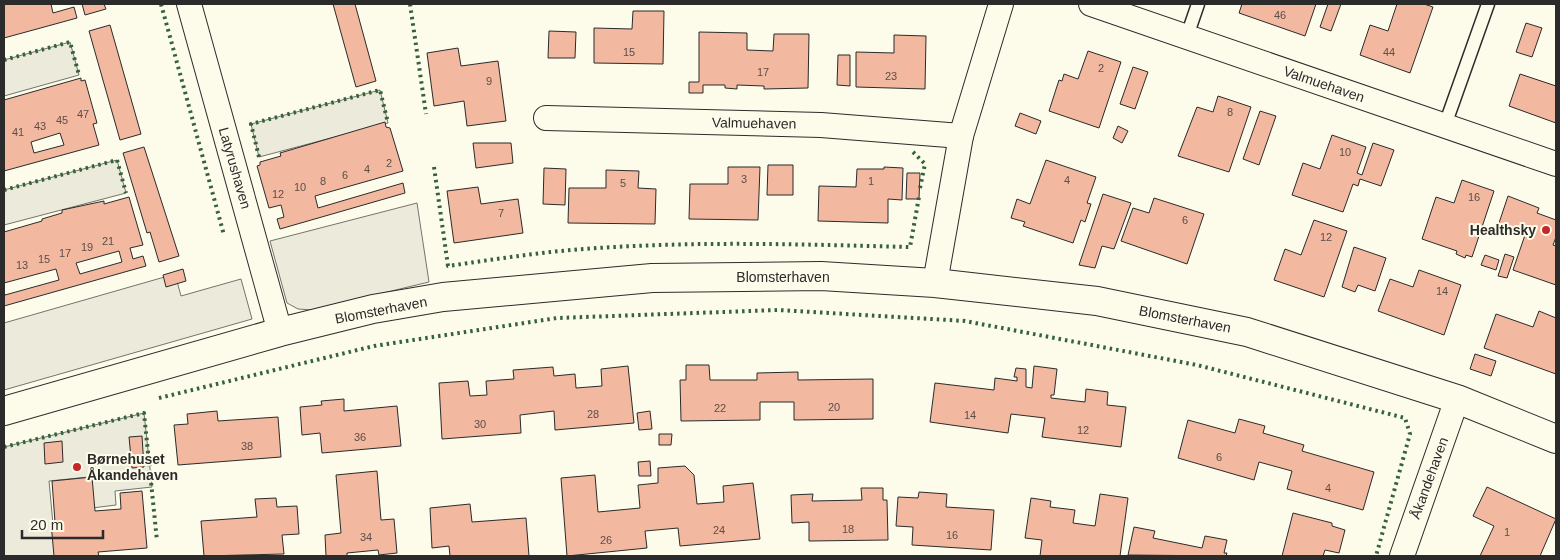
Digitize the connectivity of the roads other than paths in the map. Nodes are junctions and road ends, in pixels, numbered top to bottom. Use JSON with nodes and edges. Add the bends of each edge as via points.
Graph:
{"nodes":[{"id":1,"x":189,"y":4,"type":"edge"},
{"id":2,"x":1001,"y":4,"type":"edge"},
{"id":3,"x":1091,"y":4,"type":"edge"},
{"id":4,"x":1198,"y":4,"type":"edge"},
{"id":5,"x":1488,"y":4,"type":"edge"},
{"id":6,"x":1187,"y":36,"type":"junction"},
{"id":7,"x":546,"y":118,"type":"dead end"},
{"id":8,"x":1445,"y":125,"type":"junction"},
{"id":9,"x":961,"y":136,"type":"junction"},
{"id":10,"x":1556,"y":164,"type":"edge"},
{"id":11,"x":935,"y":283,"type":"junction"},
{"id":12,"x":280,"y":332,"type":"junction"},
{"id":13,"x":1458,"y":399,"type":"junction"},
{"id":14,"x":4,"y":410,"type":"edge"},
{"id":15,"x":1556,"y":439,"type":"edge"},
{"id":16,"x":1402,"y":556,"type":"edge"}],
"edges":[{"from":1,"to":12,"type":"street","name":"Latyrushaven"},
{"from":2,"to":9,"type":"street"},
{"from":3,"to":6,"type":"street","name":"Valmuehaven"},
{"from":4,"to":6,"type":"lane"},
{"from":5,"to":8,"type":"lane"},
{"from":6,"to":8,"type":"street","name":"Valmuehaven"},
{"from":7,"to":9,"type":"street","name":"Valmuehaven","via":[[821,125]]},
{"from":8,"to":10,"type":"street","name":"Valmuehaven"},
{"from":9,"to":11,"type":"street"},
{"from":11,"to":12,"type":"street","name":"Blomsterhaven","via":[[821,276],[652,278],[443,298],[374,309]]},
{"from":11,"to":13,"type":"street","name":"Blomsterhaven","via":[[1097,301],[1247,332]]},
{"from":12,"to":14,"type":"street","name":"Blomsterhaven"},
{"from":13,"to":15,"type":"street","name":"Blomsterhaven"},
{"from":13,"to":16,"type":"street","name":"Åkandehaven"}]}
